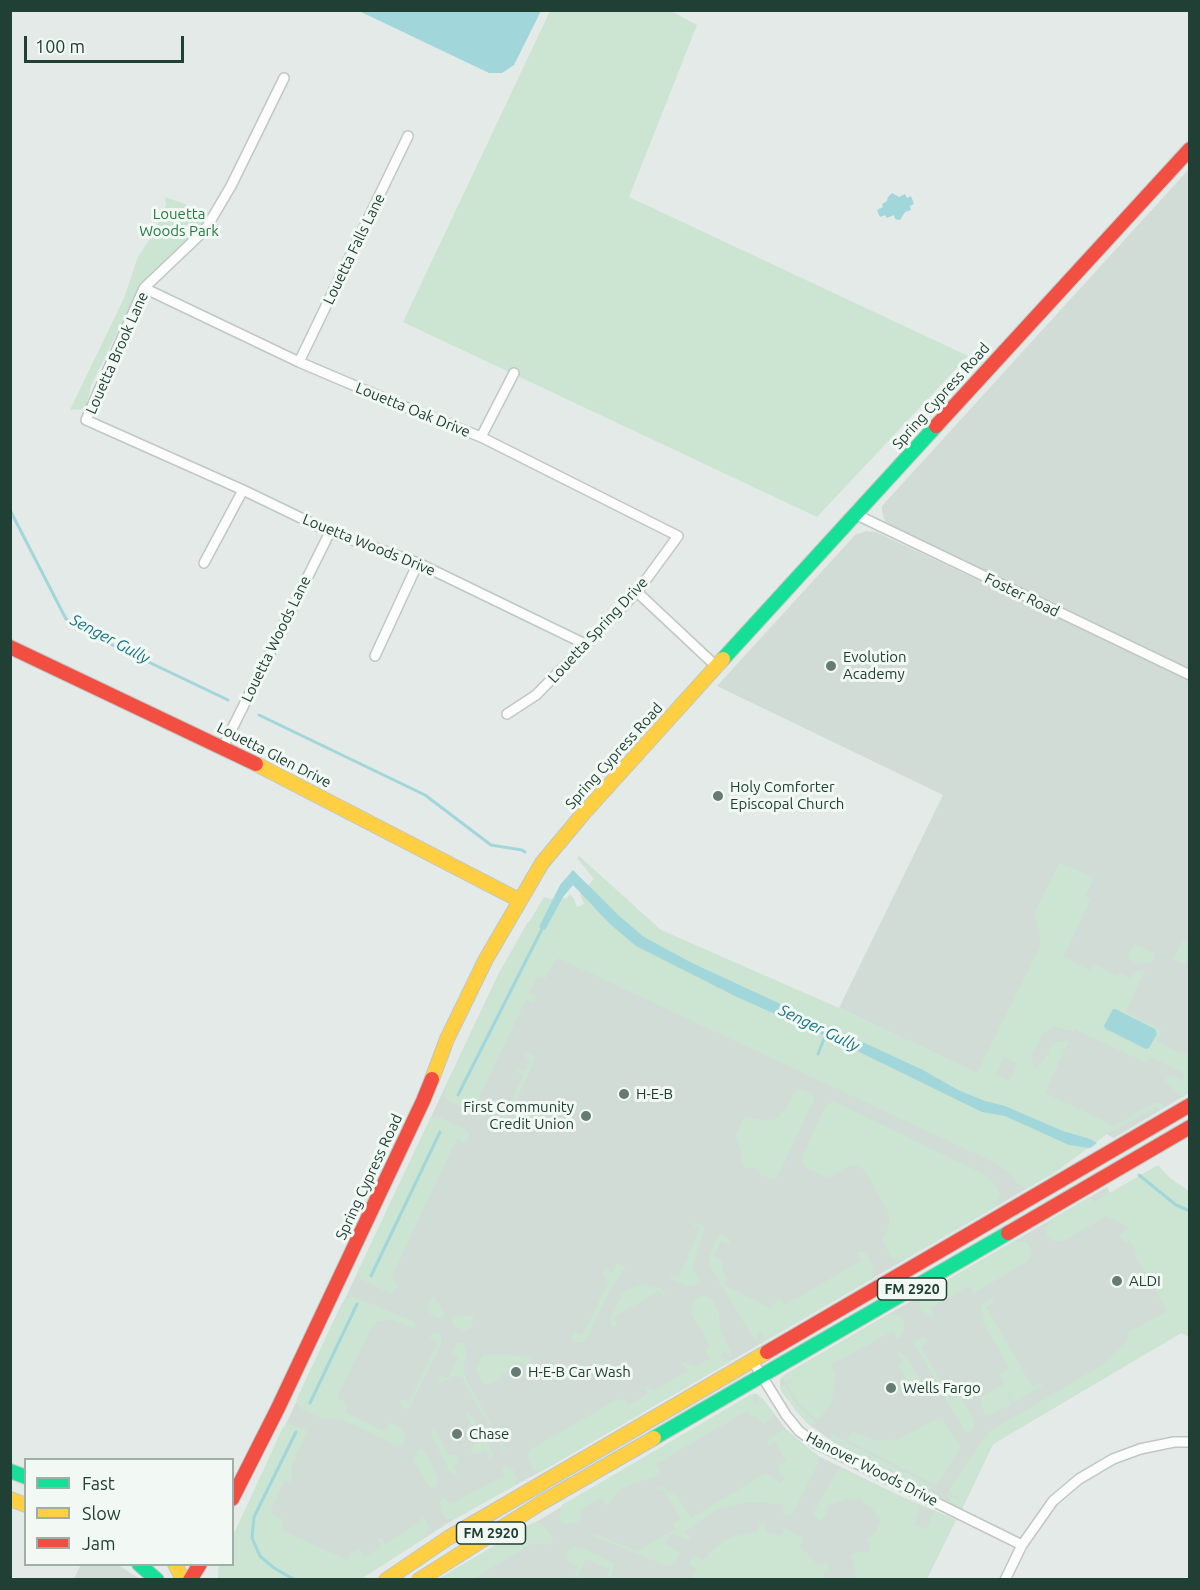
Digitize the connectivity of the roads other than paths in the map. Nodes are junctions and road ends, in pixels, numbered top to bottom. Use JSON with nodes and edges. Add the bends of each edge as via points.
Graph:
{"nodes":[{"id":1,"x":285,"y":78,"type":"dead end"},
{"id":2,"x":408,"y":136,"type":"dead end"},
{"id":3,"x":1190,"y":149,"type":"edge"},
{"id":4,"x":144,"y":288,"type":"junction"},
{"id":5,"x":299,"y":362,"type":"junction"},
{"id":6,"x":514,"y":373,"type":"dead end"},
{"id":7,"x":86,"y":420,"type":"joint"},
{"id":8,"x":481,"y":437,"type":"junction"},
{"id":9,"x":243,"y":490,"type":"junction"},
{"id":10,"x":855,"y":514,"type":"junction"},
{"id":11,"x":330,"y":532,"type":"junction"},
{"id":12,"x":678,"y":536,"type":"joint"},
{"id":13,"x":204,"y":563,"type":"dead end"},
{"id":14,"x":418,"y":563,"type":"junction"},
{"id":15,"x":638,"y":592,"type":"junction"},
{"id":16,"x":585,"y":644,"type":"junction"},
{"id":17,"x":10,"y":647,"type":"edge"},
{"id":18,"x":375,"y":656,"type":"dead end"},
{"id":19,"x":717,"y":667,"type":"junction"},
{"id":20,"x":1190,"y":675,"type":"edge"},
{"id":21,"x":507,"y":714,"type":"dead end"},
{"id":22,"x":223,"y":747,"type":"junction"},
{"id":23,"x":519,"y":900,"type":"junction"},
{"id":24,"x":1190,"y":1105,"type":"edge"},
{"id":25,"x":1190,"y":1126,"type":"edge"},
{"id":26,"x":752,"y":1360,"type":"junction"},
{"id":27,"x":762,"y":1377,"type":"junction"},
{"id":28,"x":1190,"y":1442,"type":"edge"},
{"id":29,"x":234,"y":1495,"type":"edge"},
{"id":30,"x":1022,"y":1545,"type":"junction"},
{"id":31,"x":141,"y":1566,"type":"edge"},
{"id":32,"x":176,"y":1566,"type":"edge"},
{"id":33,"x":199,"y":1566,"type":"edge"},
{"id":34,"x":158,"y":1580,"type":"edge"},
{"id":35,"x":183,"y":1580,"type":"edge"},
{"id":36,"x":190,"y":1580,"type":"edge"},
{"id":37,"x":386,"y":1580,"type":"edge"},
{"id":38,"x":419,"y":1580,"type":"edge"},
{"id":39,"x":1005,"y":1580,"type":"edge"}],
"edges":[{"from":1,"to":4,"type":"street","name":"Louetta Brook Lane","via":[[205,230]]},
{"from":2,"to":5,"type":"street","name":"Louetta Falls Lane"},
{"from":3,"to":10,"type":"main road","name":"Spring Cypress Road"},
{"from":4,"to":5,"type":"street","name":"Louetta Oak Drive"},
{"from":4,"to":7,"type":"street","name":"Louetta Brook Lane"},
{"from":5,"to":8,"type":"street","name":"Louetta Oak Drive"},
{"from":6,"to":8,"type":"street"},
{"from":7,"to":9,"type":"street","name":"Louetta Woods Drive"},
{"from":8,"to":12,"type":"street","name":"Louetta Oak Drive"},
{"from":9,"to":11,"type":"street","name":"Louetta Woods Drive"},
{"from":9,"to":13,"type":"street"},
{"from":10,"to":19,"type":"main road","name":"Spring Cypress Road"},
{"from":10,"to":20,"type":"street","name":"Foster Road"},
{"from":11,"to":14,"type":"street","name":"Louetta Woods Drive"},
{"from":11,"to":22,"type":"street","name":"Louetta Woods Lane"},
{"from":12,"to":15,"type":"street","name":"Louetta Spring Drive"},
{"from":14,"to":16,"type":"street","name":"Louetta Woods Drive"},
{"from":14,"to":18,"type":"street"},
{"from":15,"to":16,"type":"street","name":"Louetta Spring Drive"},
{"from":15,"to":19,"type":"street"},
{"from":16,"to":21,"type":"street","name":"Louetta Spring Drive","via":[[536,695]]},
{"from":17,"to":22,"type":"main road","name":"Louetta Glen Drive"},
{"from":19,"to":23,"type":"main road","name":"Spring Cypress Road","via":[[583,814],[542,863]]},
{"from":22,"to":23,"type":"main road","name":"Louetta Glen Drive"},
{"from":23,"to":29,"type":"main road","name":"Spring Cypress Road","via":[[447,1038],[423,1101]]},
{"from":24,"to":26,"type":"main road","name":"FM 2920","number":"FM 2920"},
{"from":25,"to":27,"type":"main road","name":"FM 2920","number":"FM 2920"},
{"from":26,"to":27,"type":"street","name":"Hanover Woods Drive"},
{"from":26,"to":37,"type":"main road","name":"FM 2920","number":"FM 2920","via":[[448,1538]]},
{"from":27,"to":30,"type":"street","name":"Hanover Woods Drive","via":[[786,1415],[815,1443]]},
{"from":27,"to":38,"type":"main road","name":"FM 2920","number":"FM 2920","via":[[541,1503]]},
{"from":28,"to":30,"type":"street","via":[[1140,1449],[1079,1479],[1053,1501]]},
{"from":30,"to":39,"type":"street"},
{"from":31,"to":34,"type":"main road"},
{"from":32,"to":35,"type":"main road"},
{"from":33,"to":36,"type":"main road"}]}
